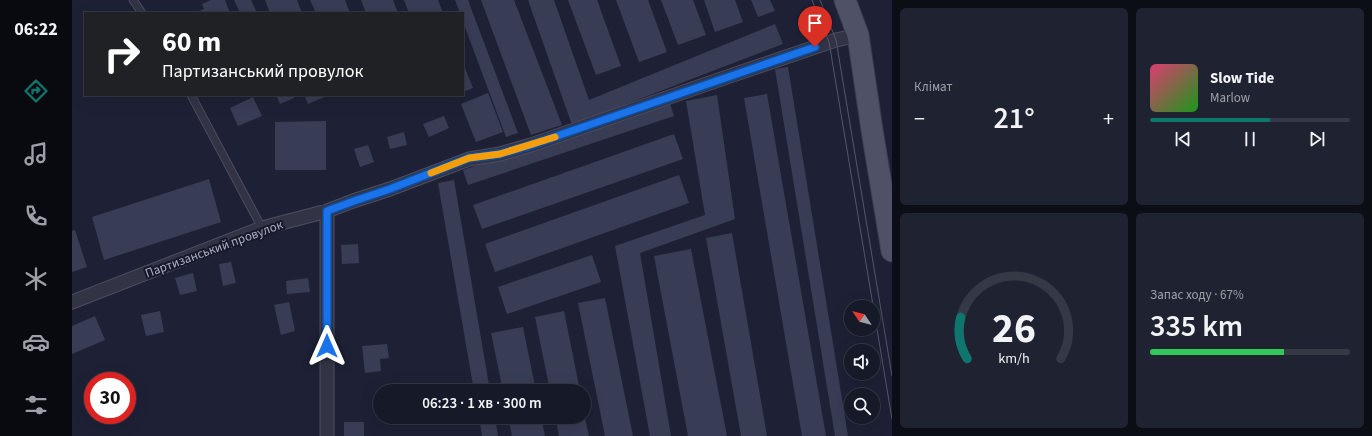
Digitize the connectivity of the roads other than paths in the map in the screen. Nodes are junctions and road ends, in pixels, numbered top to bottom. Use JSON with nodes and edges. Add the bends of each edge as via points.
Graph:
{"nodes":[{"id":1,"x":133,"y":0,"type":"edge"},
{"id":2,"x":845,"y":0,"type":"edge"},
{"id":3,"x":141,"y":12,"type":"edge"},
{"id":4,"x":858,"y":35,"type":"junction"},
{"id":5,"x":192,"y":96,"type":"edge"},
{"id":6,"x":327,"y":211,"type":"junction"},
{"id":7,"x":262,"y":228,"type":"junction"},
{"id":8,"x":892,"y":251,"type":"edge"},
{"id":9,"x":72,"y":302,"type":"edge"},
{"id":10,"x":327,"y":436,"type":"edge"}],
"edges":[{"from":1,"to":3,"type":"lane"},
{"from":2,"to":4,"type":"main road"},
{"from":4,"to":6,"type":"street","name":"Партизанський провулок","via":[[800,52],[531,145],[500,154],[469,158]]},
{"from":4,"to":8,"type":"main road"},
{"from":5,"to":7,"type":"lane"},
{"from":6,"to":7,"type":"street","name":"Партизанський провулок"},
{"from":6,"to":10,"type":"street"},
{"from":7,"to":9,"type":"street","name":"Партизанський провулок"}]}
